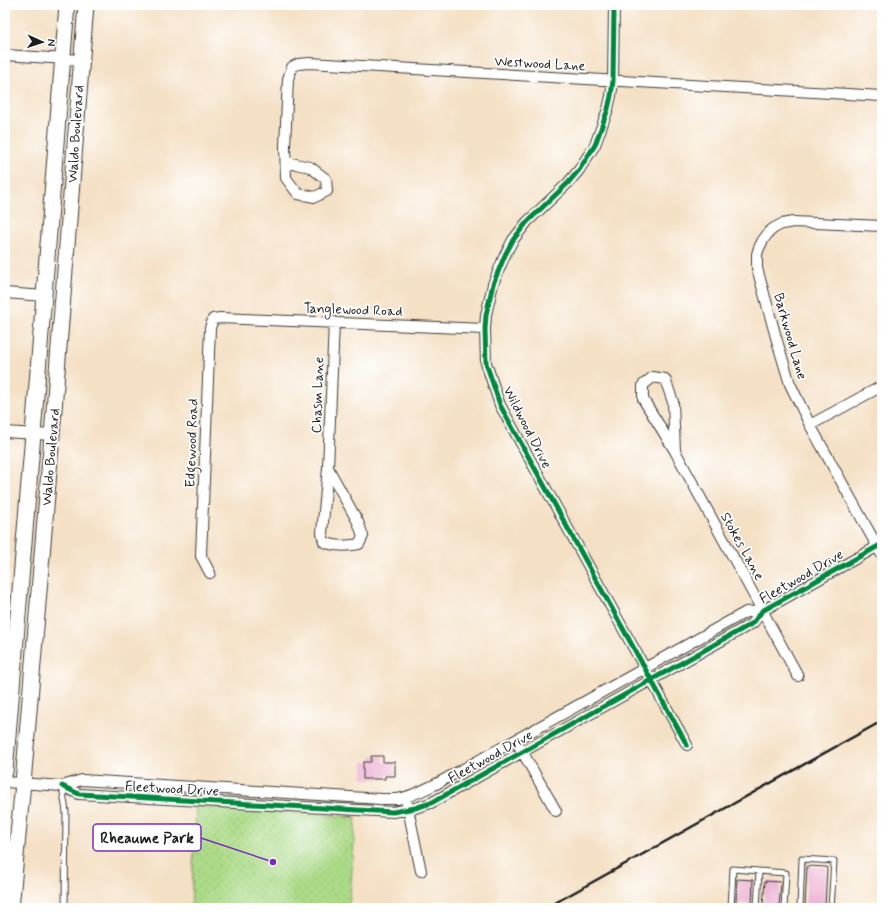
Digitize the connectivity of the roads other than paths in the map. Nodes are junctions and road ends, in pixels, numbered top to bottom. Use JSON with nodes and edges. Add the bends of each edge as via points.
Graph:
{"nodes":[{"id":1,"x":67,"y":5,"type":"edge"},
{"id":2,"x":86,"y":5,"type":"edge"},
{"id":3,"x":614,"y":5,"type":"edge"},
{"id":4,"x":5,"y":55,"type":"edge"},
{"id":5,"x":63,"y":59,"type":"junction"},
{"id":6,"x":81,"y":60,"type":"junction"},
{"id":7,"x":613,"y":81,"type":"junction"},
{"id":8,"x":882,"y":96,"type":"edge"},
{"id":9,"x":286,"y":162,"type":"dead end"},
{"id":10,"x":59,"y":224,"type":"junction"},
{"id":11,"x":882,"y":226,"type":"edge"},
{"id":12,"x":5,"y":294,"type":"edge"},
{"id":13,"x":44,"y":296,"type":"junction"},
{"id":14,"x":220,"y":318,"type":"joint"},
{"id":15,"x":334,"y":322,"type":"junction"},
{"id":16,"x":485,"y":329,"type":"junction"},
{"id":17,"x":882,"y":386,"type":"edge"},
{"id":18,"x":810,"y":425,"type":"junction"},
{"id":19,"x":5,"y":432,"type":"edge"},
{"id":20,"x":34,"y":434,"type":"junction"},
{"id":21,"x":52,"y":435,"type":"junction"},
{"id":22,"x":675,"y":451,"type":"junction"},
{"id":23,"x":328,"y":468,"type":"junction"},
{"id":24,"x":880,"y":548,"type":"edge"},
{"id":25,"x":210,"y":573,"type":"dead end"},
{"id":26,"x":762,"y":611,"type":"junction"},
{"id":27,"x":644,"y":668,"type":"junction"},
{"id":28,"x":798,"y":676,"type":"dead end"},
{"id":29,"x":651,"y":680,"type":"junction"},
{"id":30,"x":516,"y":740,"type":"junction"},
{"id":31,"x":687,"y":746,"type":"dead end"},
{"id":32,"x":522,"y":751,"type":"junction"},
{"id":33,"x":5,"y":772,"type":"edge"},
{"id":34,"x":5,"y":782,"type":"edge"},
{"id":35,"x":23,"y":783,"type":"junction"},
{"id":36,"x":62,"y":786,"type":"junction"},
{"id":37,"x":405,"y":797,"type":"junction"},
{"id":38,"x":408,"y":810,"type":"junction"},
{"id":39,"x":556,"y":810,"type":"dead end"},
{"id":40,"x":421,"y":871,"type":"dead end"},
{"id":41,"x":760,"y":871,"type":"junction"},
{"id":42,"x":11,"y":908,"type":"edge"},
{"id":43,"x":65,"y":908,"type":"edge"},
{"id":44,"x":731,"y":908,"type":"edge"},
{"id":45,"x":757,"y":908,"type":"edge"},
{"id":46,"x":784,"y":908,"type":"edge"},
{"id":47,"x":800,"y":908,"type":"edge"},
{"id":48,"x":831,"y":908,"type":"edge"}],
"edges":[{"from":1,"to":5,"type":"main road","name":"Waldo Boulevard"},
{"from":2,"to":6,"type":"main road","name":"Waldo Boulevard"},
{"from":3,"to":7,"type":"street","name":"Wildwood Drive"},
{"from":4,"to":5,"type":"street"},
{"from":5,"to":6,"type":"street"},
{"from":5,"to":10,"type":"main road","name":"Waldo Boulevard"},
{"from":6,"to":10,"type":"main road","name":"Waldo Boulevard"},
{"from":7,"to":8,"type":"street","name":"Westwood Lane"},
{"from":7,"to":9,"type":"street","name":"Westwood Lane","via":[[298,64],[292,67],[288,79]]},
{"from":7,"to":16,"type":"street","name":"Wildwood Drive","via":[[608,109],[595,145],[587,158],[568,183],[527,222],[505,255],[492,284]]},
{"from":10,"to":13,"type":"main road","name":"Waldo Boulevard"},
{"from":10,"to":21,"type":"main road","name":"Waldo Boulevard"},
{"from":11,"to":18,"type":"street","name":"Barkwood Lane","via":[[793,222],[774,228],[759,248],[757,268],[777,341],[790,384]]},
{"from":12,"to":13,"type":"street"},
{"from":13,"to":20,"type":"main road","name":"Waldo Boulevard"},
{"from":14,"to":15,"type":"street","name":"Tanglewood Road"},
{"from":14,"to":25,"type":"street","name":"Edgewood Road","via":[[213,320],[210,328],[202,516],[201,556]]},
{"from":15,"to":16,"type":"street","name":"Tanglewood Road"},
{"from":15,"to":23,"type":"street","name":"Chasm Lane"},
{"from":16,"to":27,"type":"street","name":"Wildwood Drive","via":[[486,363],[500,405]]},
{"from":17,"to":18,"type":"street"},
{"from":18,"to":24,"type":"street","name":"Barkwood Lane"},
{"from":19,"to":20,"type":"street"},
{"from":20,"to":21,"type":"street"},
{"from":20,"to":33,"type":"main road","name":"Waldo Boulevard"},
{"from":21,"to":35,"type":"main road","name":"Waldo Boulevard"},
{"from":22,"to":22,"type":"street","name":"Stokes Lane","via":[[673,402],[665,380],[653,377],[643,386],[643,399]]},
{"from":22,"to":26,"type":"street","name":"Stokes Lane"},
{"from":23,"to":23,"type":"street","name":"Chasm Lane","via":[[322,533],[324,542],[347,546],[359,544],[363,536],[358,522]]},
{"from":24,"to":26,"type":"street","name":"Fleetwood Drive"},
{"from":26,"to":27,"type":"street","name":"Fleetwood Drive","via":[[746,612]]},
{"from":26,"to":28,"type":"street","name":"Stokes Lane"},
{"from":26,"to":29,"type":"street","name":"Fleetwood Drive","via":[[752,623]]},
{"from":27,"to":29,"type":"street","name":"Wildwood Drive"},
{"from":27,"to":30,"type":"street","name":"Fleetwood Drive"},
{"from":29,"to":31,"type":"street","name":"Wildwood Drive"},
{"from":29,"to":32,"type":"street","name":"Fleetwood Drive"},
{"from":30,"to":32,"type":"street"},
{"from":30,"to":37,"type":"street","name":"Fleetwood Drive","via":[[438,783]]},
{"from":32,"to":38,"type":"street","name":"Fleetwood Drive","via":[[431,802]]},
{"from":32,"to":39,"type":"street"},
{"from":34,"to":35,"type":"street","name":"Fleetwood Drive"},
{"from":35,"to":36,"type":"street","name":"Fleetwood Drive"},
{"from":35,"to":42,"type":"main road","name":"Waldo Boulevard"},
{"from":36,"to":37,"type":"street","name":"Fleetwood Drive","via":[[82,780],[381,799]]},
{"from":36,"to":38,"type":"street","name":"Fleetwood Drive","via":[[79,794],[361,811]]},
{"from":36,"to":43,"type":"lane","via":[[66,812]]},
{"from":37,"to":38,"type":"street"},
{"from":38,"to":40,"type":"street"},
{"from":41,"to":44,"type":"lane","via":[[733,870]]},
{"from":41,"to":45,"type":"lane"},
{"from":41,"to":46,"type":"lane","via":[[786,873]]},
{"from":47,"to":48,"type":"lane","via":[[802,860],[834,861]]}]}
